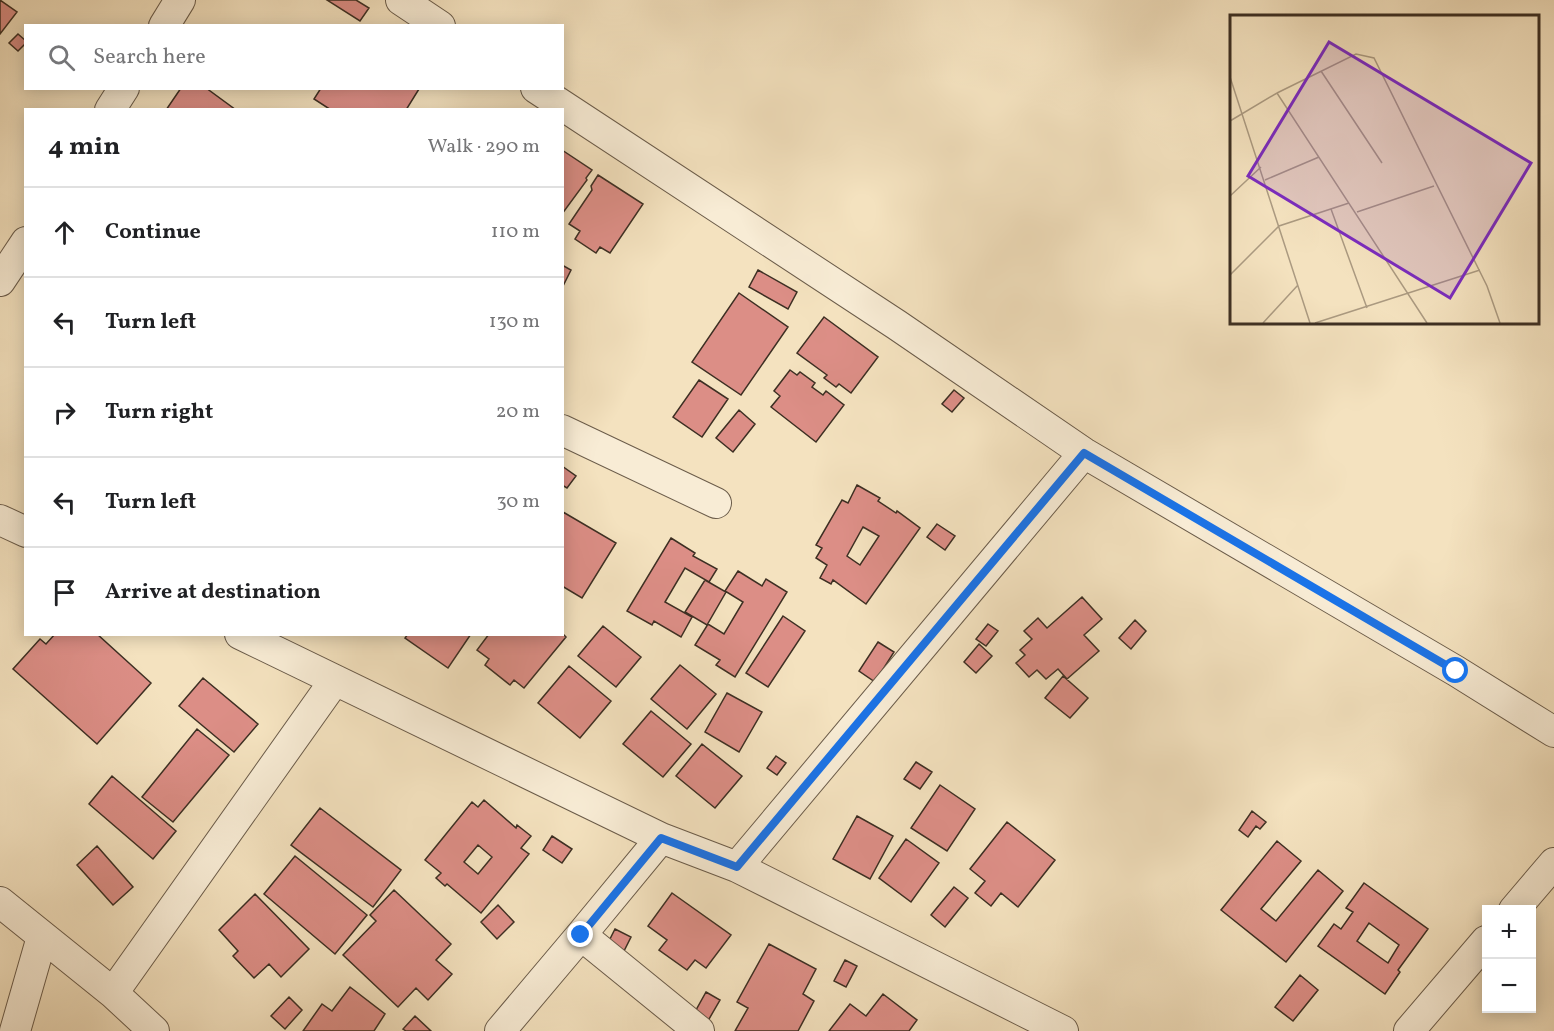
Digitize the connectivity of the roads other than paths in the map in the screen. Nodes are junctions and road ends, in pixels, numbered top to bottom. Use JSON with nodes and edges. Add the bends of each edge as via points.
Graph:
{"nodes":[{"id":1,"x":180,"y":0,"type":"edge"},
{"id":2,"x":401,"y":0,"type":"edge"},
{"id":3,"x":165,"y":24,"type":"edge"},
{"id":4,"x":437,"y":24,"type":"edge"},
{"id":5,"x":123,"y":90,"type":"edge"},
{"id":6,"x":539,"y":90,"type":"edge"},
{"id":7,"x":111,"y":108,"type":"edge"},
{"id":8,"x":24,"y":245,"type":"edge"},
{"id":9,"x":0,"y":281,"type":"edge"},
{"id":10,"x":564,"y":431,"type":"edge"},
{"id":11,"x":1084,"y":453,"type":"junction"},
{"id":12,"x":716,"y":503,"type":"dead end"},
{"id":13,"x":0,"y":520,"type":"edge"},
{"id":14,"x":24,"y":531,"type":"edge"},
{"id":15,"x":244,"y":636,"type":"edge"},
{"id":16,"x":335,"y":680,"type":"junction"},
{"id":17,"x":1554,"y":732,"type":"edge"},
{"id":18,"x":661,"y":838,"type":"junction"},
{"id":19,"x":1554,"y":863,"type":"edge"},
{"id":20,"x":737,"y":867,"type":"junction"},
{"id":21,"x":0,"y":902,"type":"edge"},
{"id":22,"x":1517,"y":905,"type":"edge"},
{"id":23,"x":581,"y":935,"type":"junction"},
{"id":24,"x":42,"y":937,"type":"junction"},
{"id":25,"x":1482,"y":946,"type":"edge"},
{"id":26,"x":112,"y":993,"type":"junction"},
{"id":27,"x":15,"y":1031,"type":"edge"},
{"id":28,"x":154,"y":1031,"type":"edge"},
{"id":29,"x":500,"y":1031,"type":"edge"},
{"id":30,"x":699,"y":1031,"type":"edge"},
{"id":31,"x":1063,"y":1031,"type":"edge"},
{"id":32,"x":1409,"y":1031,"type":"edge"}],
"edges":[{"from":1,"to":3,"type":"street"},
{"from":2,"to":4,"type":"street"},
{"from":5,"to":7,"type":"street"},
{"from":6,"to":11,"type":"street"},
{"from":8,"to":9,"type":"street"},
{"from":10,"to":12,"type":"street"},
{"from":11,"to":17,"type":"street"},
{"from":11,"to":20,"type":"street"},
{"from":13,"to":14,"type":"street"},
{"from":15,"to":16,"type":"street"},
{"from":16,"to":18,"type":"street"},
{"from":16,"to":26,"type":"street"},
{"from":18,"to":20,"type":"street"},
{"from":18,"to":23,"type":"street"},
{"from":19,"to":22,"type":"street"},
{"from":20,"to":31,"type":"street"},
{"from":21,"to":24,"type":"street"},
{"from":23,"to":29,"type":"street"},
{"from":23,"to":30,"type":"street"},
{"from":24,"to":26,"type":"street"},
{"from":24,"to":27,"type":"street"},
{"from":25,"to":32,"type":"street"},
{"from":26,"to":28,"type":"street"}]}
